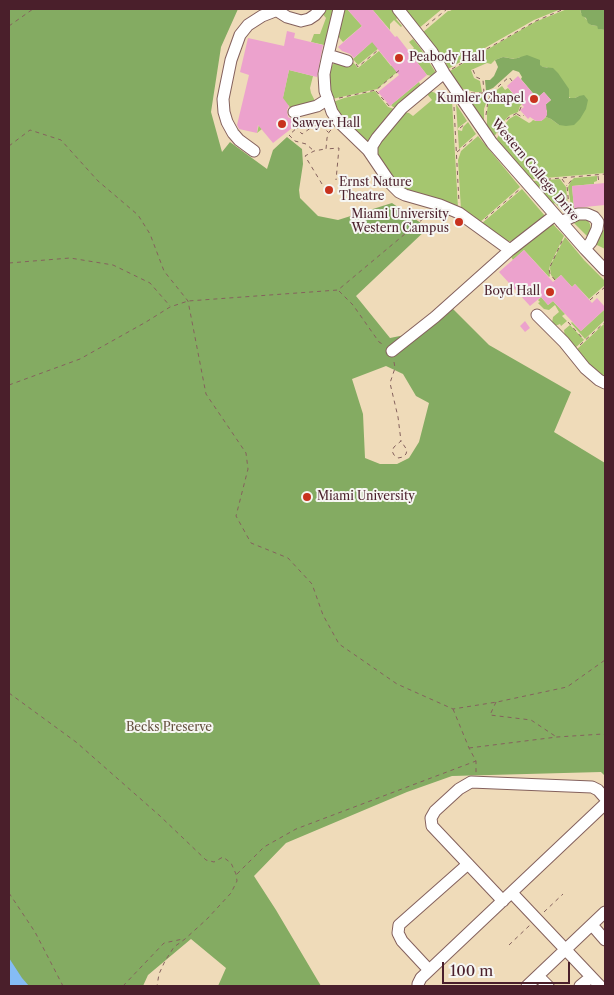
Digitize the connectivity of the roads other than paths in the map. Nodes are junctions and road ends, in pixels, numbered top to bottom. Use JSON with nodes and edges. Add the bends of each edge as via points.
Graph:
{"nodes":[{"id":1,"x":320,"y":9,"type":"edge"},
{"id":2,"x":339,"y":9,"type":"edge"},
{"id":3,"x":398,"y":9,"type":"edge"},
{"id":4,"x":278,"y":10,"type":"edge"},
{"id":5,"x":328,"y":55,"type":"junction"},
{"id":6,"x":347,"y":62,"type":"road end"},
{"id":7,"x":444,"y":73,"type":"junction"},
{"id":8,"x":328,"y":100,"type":"junction"},
{"id":9,"x":294,"y":112,"type":"dead end"},
{"id":10,"x":254,"y":151,"type":"dead end"},
{"id":11,"x":372,"y":154,"type":"junction"},
{"id":12,"x":559,"y":216,"type":"junction"},
{"id":13,"x":585,"y":249,"type":"junction"},
{"id":14,"x":509,"y":255,"type":"junction"},
{"id":15,"x":605,"y":270,"type":"edge"},
{"id":16,"x":537,"y":315,"type":"dead end"},
{"id":17,"x":392,"y":351,"type":"road end"},
{"id":18,"x":605,"y":383,"type":"edge"},
{"id":19,"x":605,"y":798,"type":"edge"},
{"id":20,"x":605,"y":804,"type":"edge"},
{"id":21,"x":468,"y":864,"type":"junction"},
{"id":22,"x":512,"y":893,"type":"junction"},
{"id":23,"x":502,"y":901,"type":"junction"},
{"id":24,"x":605,"y":912,"type":"edge"},
{"id":25,"x":592,"y":925,"type":"junction"},
{"id":26,"x":605,"y":940,"type":"edge"},
{"id":27,"x":565,"y":950,"type":"junction"},
{"id":28,"x":429,"y":970,"type":"junction"},
{"id":29,"x":538,"y":976,"type":"junction"},
{"id":30,"x":591,"y":977,"type":"junction"},
{"id":31,"x":418,"y":986,"type":"edge"},
{"id":32,"x":527,"y":986,"type":"edge"},
{"id":33,"x":548,"y":986,"type":"edge"},
{"id":34,"x":580,"y":986,"type":"edge"},
{"id":35,"x":600,"y":986,"type":"edge"}],
"edges":[{"from":1,"to":4,"type":"street","via":[[315,16],[301,21]]},
{"from":2,"to":5,"type":"street"},
{"from":3,"to":7,"type":"street","name":"Western College Drive","via":[[432,52]]},
{"from":4,"to":10,"type":"street","via":[[248,25],[240,36],[223,99],[232,133]]},
{"from":5,"to":6,"type":"street"},
{"from":5,"to":8,"type":"street","via":[[324,74]]},
{"from":7,"to":11,"type":"street","via":[[402,108],[377,138]]},
{"from":7,"to":12,"type":"street","name":"Western College Drive","via":[[492,143]]},
{"from":8,"to":9,"type":"street"},
{"from":8,"to":11,"type":"street","via":[[339,122]]},
{"from":11,"to":14,"type":"street","via":[[399,192],[459,213]]},
{"from":12,"to":13,"type":"street","name":"Western College Drive"},
{"from":12,"to":13,"type":"street","via":[[587,214],[598,222]]},
{"from":12,"to":14,"type":"street"},
{"from":13,"to":15,"type":"street","name":"Western College Drive"},
{"from":14,"to":17,"type":"street"},
{"from":16,"to":18,"type":"street","via":[[585,368]]},
{"from":19,"to":21,"type":"street","via":[[592,787],[472,782],[459,789],[435,811],[432,818],[432,826]]},
{"from":20,"to":22,"type":"street"},
{"from":21,"to":23,"type":"street"},
{"from":21,"to":28,"type":"street","via":[[399,925],[402,941]]},
{"from":22,"to":23,"type":"street"},
{"from":22,"to":27,"type":"street"},
{"from":23,"to":28,"type":"street"},
{"from":24,"to":25,"type":"street"},
{"from":25,"to":26,"type":"street"},
{"from":25,"to":27,"type":"street"},
{"from":27,"to":29,"type":"street"},
{"from":27,"to":30,"type":"street"},
{"from":28,"to":31,"type":"street"},
{"from":29,"to":32,"type":"street"},
{"from":29,"to":33,"type":"street"},
{"from":30,"to":34,"type":"street"},
{"from":30,"to":35,"type":"street"}]}
